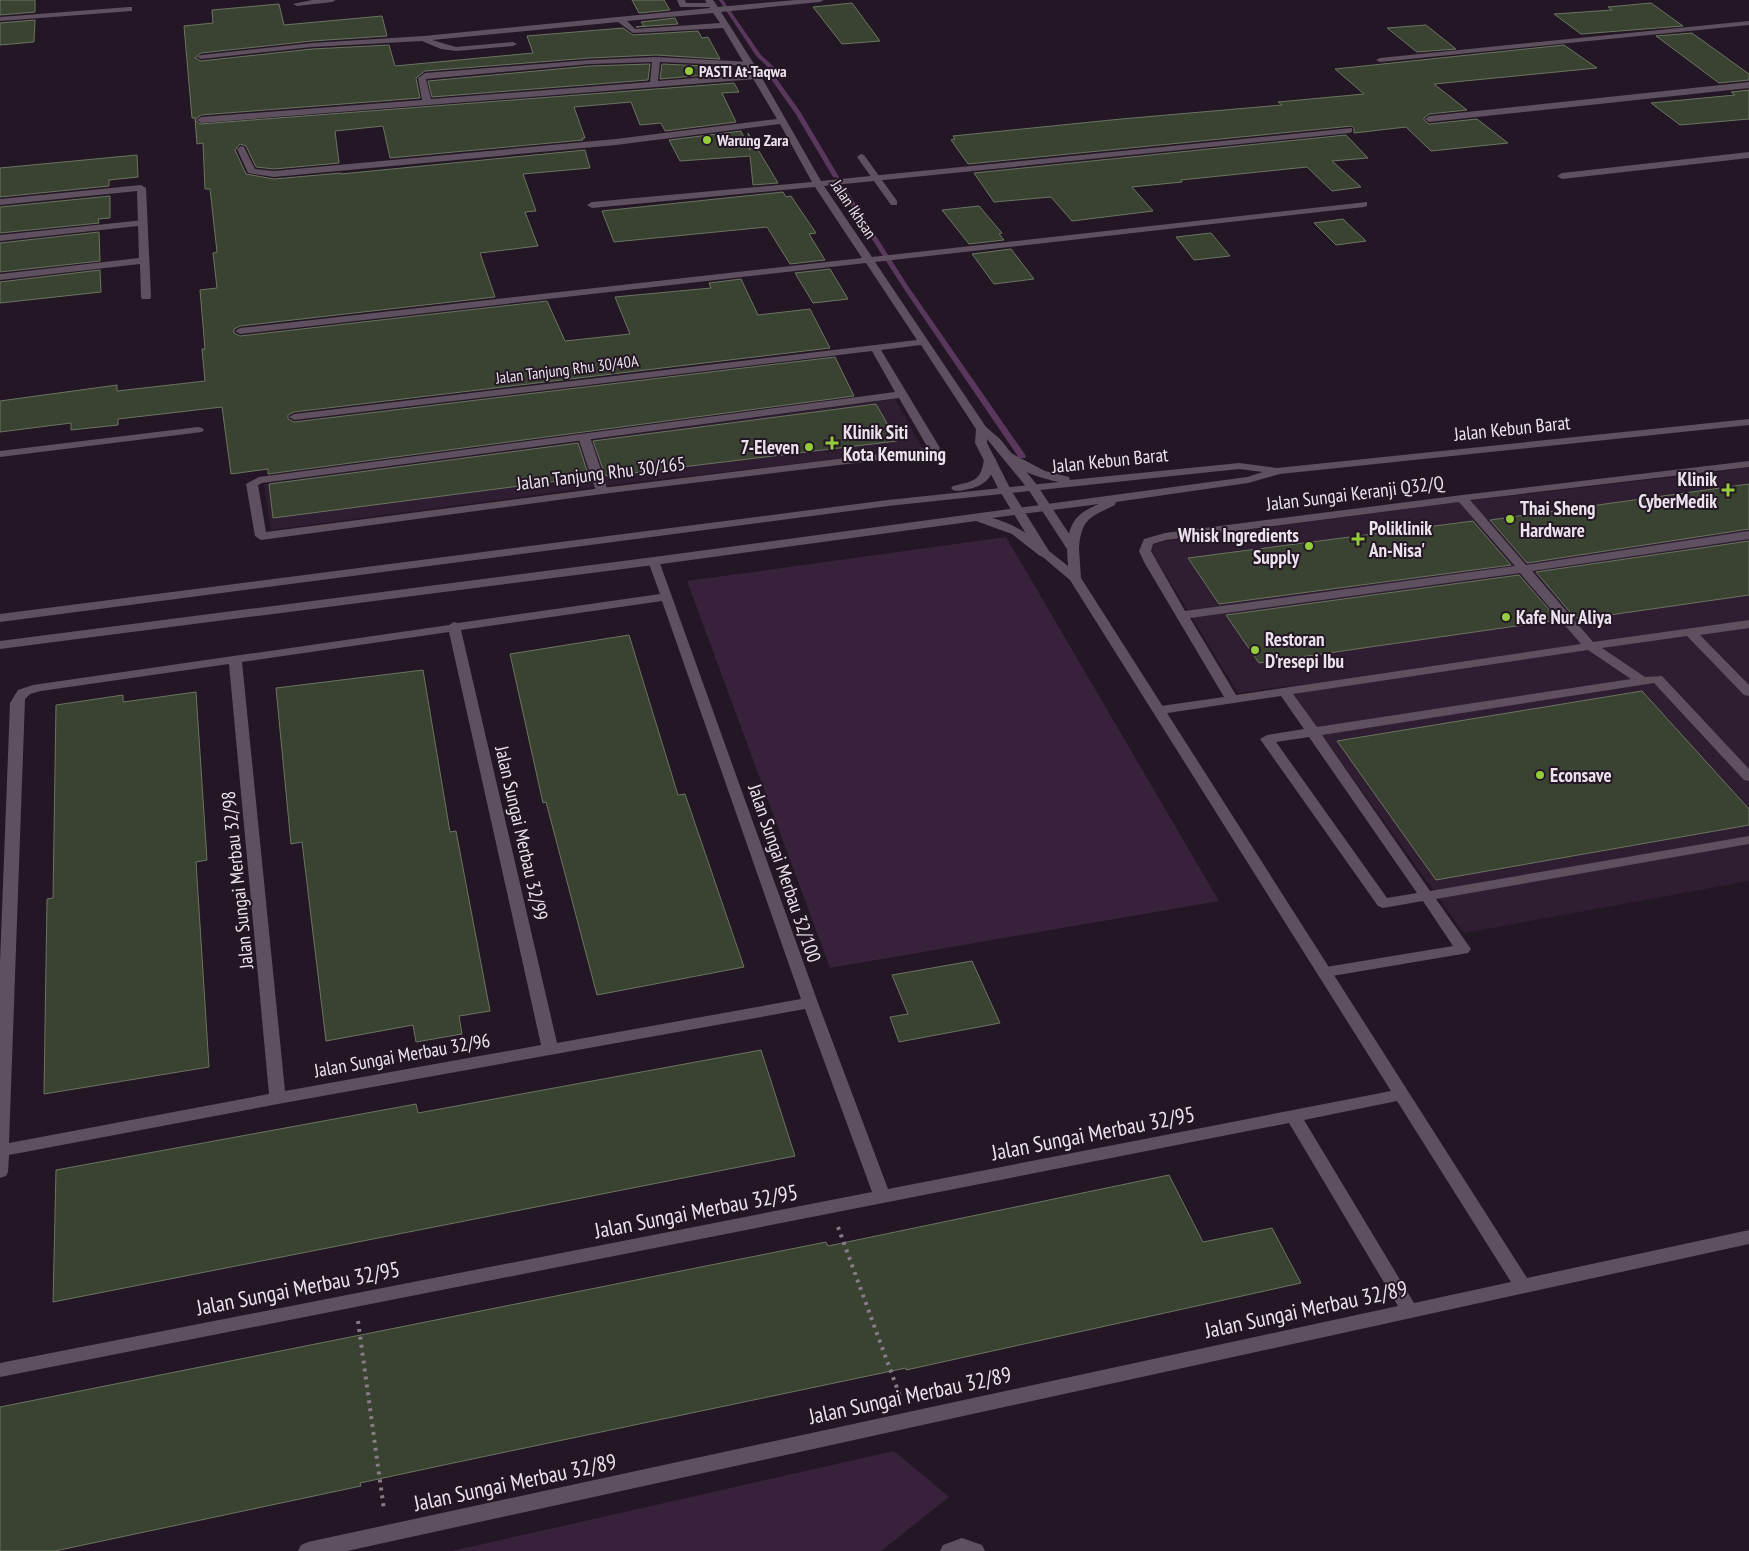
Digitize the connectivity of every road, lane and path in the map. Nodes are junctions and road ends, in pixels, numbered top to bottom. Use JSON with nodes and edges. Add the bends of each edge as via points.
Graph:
{"nodes":[{"id":1,"x":332,"y":0,"type":"edge"},
{"id":2,"x":681,"y":0,"type":"edge"},
{"id":3,"x":820,"y":0,"type":"edge"},
{"id":4,"x":297,"y":4,"type":"dead end"},
{"id":5,"x":719,"y":7,"type":"edge"},
{"id":6,"x":129,"y":9,"type":"dead end"},
{"id":7,"x":0,"y":19,"type":"edge"},
{"id":8,"x":620,"y":20,"type":"junction"},
{"id":9,"x":1749,"y":22,"type":"edge"},
{"id":10,"x":726,"y":25,"type":"junction"},
{"id":11,"x":424,"y":38,"type":"junction"},
{"id":12,"x":513,"y":44,"type":"dead end"},
{"id":13,"x":201,"y":57,"type":"dead end"},
{"id":14,"x":656,"y":59,"type":"junction"},
{"id":15,"x":1380,"y":60,"type":"dead end"},
{"id":16,"x":750,"y":64,"type":"junction"},
{"id":17,"x":756,"y":76,"type":"junction"},
{"id":18,"x":654,"y":84,"type":"junction"},
{"id":19,"x":1749,"y":85,"type":"edge"},
{"id":20,"x":427,"y":102,"type":"junction"},
{"id":21,"x":1550,"y":106,"type":"junction"},
{"id":22,"x":1561,"y":114,"type":"dead end"},
{"id":23,"x":1430,"y":119,"type":"dead end"},
{"id":24,"x":201,"y":120,"type":"dead end"},
{"id":25,"x":781,"y":121,"type":"junction"},
{"id":26,"x":1349,"y":130,"type":"dead end"},
{"id":27,"x":241,"y":149,"type":"dead end"},
{"id":28,"x":1749,"y":155,"type":"edge"},
{"id":29,"x":861,"y":156,"type":"dead end"},
{"id":30,"x":1562,"y":176,"type":"dead end"},
{"id":31,"x":877,"y":178,"type":"junction"},
{"id":32,"x":818,"y":184,"type":"junction"},
{"id":33,"x":0,"y":202,"type":"edge"},
{"id":34,"x":894,"y":203,"type":"dead end"},
{"id":35,"x":1364,"y":204,"type":"dead end"},
{"id":36,"x":592,"y":205,"type":"dead end"},
{"id":37,"x":144,"y":223,"type":"junction"},
{"id":38,"x":0,"y":238,"type":"edge"},
{"id":39,"x":869,"y":259,"type":"junction"},
{"id":40,"x":143,"y":261,"type":"junction"},
{"id":41,"x":0,"y":276,"type":"edge"},
{"id":42,"x":146,"y":297,"type":"dead end"},
{"id":43,"x":240,"y":331,"type":"dead end"},
{"id":44,"x":923,"y":342,"type":"junction"},
{"id":45,"x":875,"y":348,"type":"junction"},
{"id":46,"x":844,"y":352,"type":"joint"},
{"id":47,"x":902,"y":394,"type":"junction"},
{"id":48,"x":294,"y":417,"type":"dead end"},
{"id":49,"x":1749,"y":422,"type":"edge"},
{"id":50,"x":198,"y":430,"type":"dead end"},
{"id":51,"x":982,"y":430,"type":"junction"},
{"id":52,"x":584,"y":437,"type":"junction"},
{"id":53,"x":0,"y":454,"type":"edge"},
{"id":54,"x":1007,"y":454,"type":"junction"},
{"id":55,"x":990,"y":459,"type":"junction"},
{"id":56,"x":1749,"y":464,"type":"edge"},
{"id":57,"x":1279,"y":471,"type":"junction"},
{"id":58,"x":1128,"y":477,"type":"junction"},
{"id":59,"x":1033,"y":487,"type":"junction"},
{"id":60,"x":1005,"y":490,"type":"junction"},
{"id":61,"x":602,"y":491,"type":"junction"},
{"id":62,"x":1123,"y":497,"type":"junction"},
{"id":63,"x":1462,"y":498,"type":"junction"},
{"id":64,"x":888,"y":503,"type":"junction"},
{"id":65,"x":1046,"y":507,"type":"junction"},
{"id":66,"x":1018,"y":511,"type":"junction"},
{"id":67,"x":943,"y":521,"type":"junction"},
{"id":68,"x":1749,"y":535,"type":"edge"},
{"id":69,"x":1072,"y":549,"type":"junction"},
{"id":70,"x":1044,"y":553,"type":"junction"},
{"id":71,"x":654,"y":561,"type":"junction"},
{"id":72,"x":1523,"y":569,"type":"junction"},
{"id":73,"x":1075,"y":578,"type":"junction"},
{"id":74,"x":667,"y":597,"type":"junction"},
{"id":75,"x":1181,"y":615,"type":"junction"},
{"id":76,"x":0,"y":618,"type":"edge"},
{"id":77,"x":1749,"y":624,"type":"edge"},
{"id":78,"x":454,"y":626,"type":"junction"},
{"id":79,"x":1690,"y":632,"type":"junction"},
{"id":80,"x":0,"y":645,"type":"edge"},
{"id":81,"x":1590,"y":646,"type":"junction"},
{"id":82,"x":235,"y":658,"type":"junction"},
{"id":83,"x":1642,"y":681,"type":"junction"},
{"id":84,"x":1284,"y":691,"type":"junction"},
{"id":85,"x":1749,"y":692,"type":"edge"},
{"id":86,"x":1232,"y":699,"type":"junction"},
{"id":87,"x":1161,"y":710,"type":"junction"},
{"id":88,"x":1313,"y":732,"type":"junction"},
{"id":89,"x":1749,"y":777,"type":"edge"},
{"id":90,"x":1749,"y":840,"type":"edge"},
{"id":91,"x":1427,"y":896,"type":"junction"},
{"id":92,"x":1326,"y":972,"type":"junction"},
{"id":93,"x":810,"y":1003,"type":"junction"},
{"id":94,"x":550,"y":1048,"type":"junction"},
{"id":95,"x":1400,"y":1095,"type":"junction"},
{"id":96,"x":278,"y":1098,"type":"junction"},
{"id":97,"x":1293,"y":1116,"type":"junction"},
{"id":98,"x":2,"y":1150,"type":"junction"},
{"id":99,"x":0,"y":1172,"type":"edge"},
{"id":100,"x":882,"y":1197,"type":"junction"},
{"id":101,"x":831,"y":1207,"type":"junction"},
{"id":102,"x":1749,"y":1237,"type":"edge"},
{"id":103,"x":1523,"y":1286,"type":"junction"},
{"id":104,"x":356,"y":1300,"type":"junction"},
{"id":105,"x":1410,"y":1311,"type":"junction"},
{"id":106,"x":0,"y":1370,"type":"edge"},
{"id":107,"x":908,"y":1420,"type":"junction"},
{"id":108,"x":387,"y":1534,"type":"junction"},
{"id":109,"x":308,"y":1551,"type":"edge"},
{"id":110,"x":950,"y":1551,"type":"edge"},
{"id":111,"x":975,"y":1551,"type":"edge"}],
"edges":[{"from":1,"to":4,"type":"street"},
{"from":2,"to":5,"type":"street","via":[[682,5]]},
{"from":3,"to":5,"type":"street"},
{"from":5,"to":8,"type":"street"},
{"from":5,"to":10,"type":"street","name":"Jalan Ikhsan"},
{"from":6,"to":7,"type":"street"},
{"from":8,"to":10,"type":"street","via":[[637,31]]},
{"from":8,"to":11,"type":"street"},
{"from":9,"to":15,"type":"street"},
{"from":10,"to":16,"type":"street","name":"Jalan Ikhsan"},
{"from":11,"to":12,"type":"street","via":[[434,46],[454,50]]},
{"from":11,"to":13,"type":"street","via":[[312,45]]},
{"from":14,"to":16,"type":"street"},
{"from":14,"to":18,"type":"street"},
{"from":14,"to":20,"type":"street","via":[[425,76],[422,78]]},
{"from":16,"to":17,"type":"street","name":"Jalan Ikhsan"},
{"from":17,"to":18,"type":"street"},
{"from":17,"to":25,"type":"street","name":"Jalan Ikhsan"},
{"from":18,"to":20,"type":"street"},
{"from":19,"to":21,"type":"street"},
{"from":20,"to":24,"type":"street"},
{"from":21,"to":22,"type":"street"},
{"from":21,"to":23,"type":"street"},
{"from":25,"to":27,"type":"street","via":[[616,142],[274,174],[251,171]]},
{"from":25,"to":32,"type":"street","name":"Jalan Ikhsan"},
{"from":26,"to":31,"type":"street"},
{"from":28,"to":30,"type":"street"},
{"from":29,"to":31,"type":"street"},
{"from":31,"to":32,"type":"street"},
{"from":31,"to":34,"type":"street"},
{"from":32,"to":36,"type":"street"},
{"from":32,"to":39,"type":"street","name":"Jalan Ikhsan"},
{"from":33,"to":37,"type":"street","via":[[141,188]]},
{"from":35,"to":39,"type":"street"},
{"from":37,"to":38,"type":"street"},
{"from":37,"to":40,"type":"street"},
{"from":39,"to":43,"type":"street"},
{"from":39,"to":44,"type":"street","name":"Jalan Ikhsan"},
{"from":40,"to":41,"type":"street"},
{"from":40,"to":42,"type":"street"},
{"from":44,"to":45,"type":"street"},
{"from":44,"to":51,"type":"street","name":"Jalan Ikhsan"},
{"from":45,"to":46,"type":"street"},
{"from":45,"to":47,"type":"street"},
{"from":46,"to":48,"type":"street","name":"Jalan Tanjung Rhu 30/40A"},
{"from":47,"to":52,"type":"street"},
{"from":47,"to":61,"type":"street","name":"Jalan Tanjung Rhu 30/165","via":[[933,451]]},
{"from":49,"to":57,"type":"street","name":"Jalan Kebun Barat"},
{"from":50,"to":53,"type":"street"},
{"from":51,"to":54,"type":"street","name":"Jalan Ikhsan"},
{"from":51,"to":55,"type":"street","name":"Jalan Ikhsan","via":[[981,443]]},
{"from":52,"to":61,"type":"street"},
{"from":52,"to":61,"type":"street","name":"Jalan Tanjung Rhu 30/165","via":[[259,480],[252,484],[261,536]]},
{"from":54,"to":58,"type":"street","via":[[1026,468],[1057,478]]},
{"from":54,"to":59,"type":"street","name":"Jalan Ikhsan"},
{"from":55,"to":60,"type":"street","name":"Jalan Ikhsan"},
{"from":55,"to":64,"type":"street","via":[[987,476],[976,483]]},
{"from":56,"to":63,"type":"street","name":"Jalan Sungai Keranji Q32/Q"},
{"from":57,"to":58,"type":"street","name":"Jalan Kebun Barat","via":[[1238,466]]},
{"from":57,"to":62,"type":"street","name":"Jalan Kebun Barat","via":[[1248,480]]},
{"from":58,"to":59,"type":"street","name":"Jalan Kebun Barat"},
{"from":59,"to":60,"type":"street","name":"Jalan Kebun Barat"},
{"from":59,"to":65,"type":"street","name":"Jalan Ikhsan"},
{"from":60,"to":64,"type":"street","name":"Jalan Kebun Barat"},
{"from":60,"to":66,"type":"street","name":"Jalan Ikhsan"},
{"from":62,"to":65,"type":"street","name":"Jalan Kebun Barat"},
{"from":62,"to":69,"type":"street","via":[[1083,517],[1076,524]]},
{"from":63,"to":72,"type":"street"},
{"from":63,"to":75,"type":"street","name":"Jalan Sungai Keranji Q32/Q","via":[[1165,537],[1148,542],[1145,551]]},
{"from":64,"to":76,"type":"street"},
{"from":65,"to":66,"type":"street","name":"Jalan Kebun Barat"},
{"from":65,"to":69,"type":"street","name":"Jalan Ikhsan"},
{"from":66,"to":67,"type":"street","name":"Jalan Kebun Barat"},
{"from":66,"to":70,"type":"street","name":"Jalan Ikhsan"},
{"from":67,"to":70,"type":"street","via":[[981,520],[1002,524]]},
{"from":67,"to":71,"type":"street"},
{"from":68,"to":72,"type":"street"},
{"from":69,"to":73,"type":"street"},
{"from":70,"to":73,"type":"street"},
{"from":71,"to":74,"type":"street","name":"Jalan Sungai Merbau 32/100"},
{"from":71,"to":80,"type":"street"},
{"from":72,"to":75,"type":"street"},
{"from":72,"to":81,"type":"street"},
{"from":73,"to":87,"type":"street"},
{"from":74,"to":78,"type":"street"},
{"from":74,"to":93,"type":"street","name":"Jalan Sungai Merbau 32/100"},
{"from":75,"to":86,"type":"street","name":"Jalan Sungai Keranji Q32/Q"},
{"from":77,"to":79,"type":"street"},
{"from":78,"to":82,"type":"street"},
{"from":78,"to":94,"type":"street","name":"Jalan Sungai Merbau 32/99"},
{"from":79,"to":81,"type":"street"},
{"from":79,"to":85,"type":"street"},
{"from":81,"to":83,"type":"street"},
{"from":81,"to":84,"type":"street"},
{"from":82,"to":96,"type":"street","name":"Jalan Sungai Merbau 32/98"},
{"from":82,"to":98,"type":"street","via":[[41,687],[22,692],[18,697]]},
{"from":83,"to":88,"type":"street"},
{"from":83,"to":89,"type":"street","via":[[1657,679]]},
{"from":84,"to":86,"type":"street"},
{"from":84,"to":88,"type":"street"},
{"from":86,"to":87,"type":"street"},
{"from":87,"to":92,"type":"street"},
{"from":88,"to":91,"type":"street"},
{"from":88,"to":91,"type":"street","via":[[1267,739],[1383,903]]},
{"from":90,"to":91,"type":"street"},
{"from":91,"to":92,"type":"street","via":[[1463,949]]},
{"from":92,"to":95,"type":"street"},
{"from":93,"to":94,"type":"street","name":"Jalan Sungai Merbau 32/96"},
{"from":93,"to":100,"type":"street","name":"Jalan Sungai Merbau 32/100"},
{"from":94,"to":96,"type":"street","name":"Jalan Sungai Merbau 32/96"},
{"from":95,"to":97,"type":"street","name":"Jalan Sungai Merbau 32/95"},
{"from":95,"to":103,"type":"street"},
{"from":96,"to":98,"type":"street","name":"Jalan Sungai Merbau 32/96"},
{"from":97,"to":100,"type":"street","name":"Jalan Sungai Merbau 32/95"},
{"from":97,"to":105,"type":"street"},
{"from":98,"to":99,"type":"street"},
{"from":100,"to":101,"type":"street","name":"Jalan Sungai Merbau 32/95"},
{"from":101,"to":104,"type":"street","name":"Jalan Sungai Merbau 32/95"},
{"from":101,"to":107,"type":"path"},
{"from":102,"to":103,"type":"street","name":"Jalan Sungai Merbau 32/89"},
{"from":103,"to":105,"type":"street","name":"Jalan Sungai Merbau 32/89"},
{"from":104,"to":106,"type":"street","name":"Jalan Sungai Merbau 32/95"},
{"from":104,"to":108,"type":"path"},
{"from":105,"to":107,"type":"street","name":"Jalan Sungai Merbau 32/89"},
{"from":107,"to":108,"type":"street","name":"Jalan Sungai Merbau 32/89"},
{"from":108,"to":109,"type":"street","name":"Jalan Sungai Merbau 32/89"},
{"from":110,"to":111,"type":"street","via":[[962,1546]]}]}
